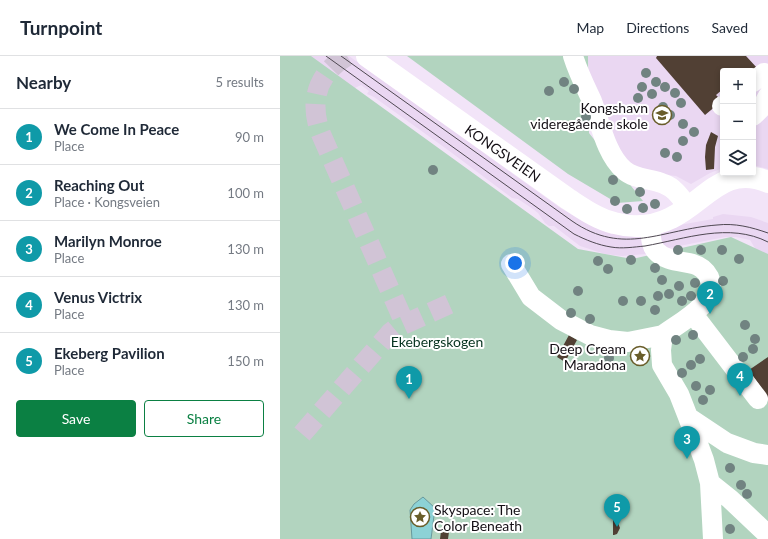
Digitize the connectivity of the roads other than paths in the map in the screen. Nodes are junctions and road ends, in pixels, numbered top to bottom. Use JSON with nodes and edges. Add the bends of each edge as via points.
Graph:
{"nodes":[{"id":1,"x":367,"y":56,"type":"edge"},
{"id":2,"x":573,"y":56,"type":"edge"},
{"id":3,"x":756,"y":80,"type":"edge"},
{"id":4,"x":768,"y":82,"type":"edge"},
{"id":5,"x":768,"y":96,"type":"edge"},
{"id":6,"x":756,"y":113,"type":"edge"},
{"id":7,"x":726,"y":176,"type":"edge"},
{"id":8,"x":768,"y":182,"type":"edge"},
{"id":9,"x":688,"y":207,"type":"junction"},
{"id":10,"x":650,"y":225,"type":"junction"},
{"id":11,"x":511,"y":264,"type":"dead end"},
{"id":12,"x":693,"y":314,"type":"junction"},
{"id":13,"x":663,"y":335,"type":"junction"},
{"id":14,"x":758,"y":399,"type":"dead end"},
{"id":15,"x":688,"y":417,"type":"junction"},
{"id":16,"x":768,"y":456,"type":"edge"},
{"id":17,"x":710,"y":483,"type":"junction"},
{"id":18,"x":768,"y":535,"type":"edge"},
{"id":19,"x":713,"y":539,"type":"edge"}],
"edges":[{"from":1,"to":10,"type":"main road","name":"KONGSVEIEN","via":[[582,208],[614,223],[628,226]]},
{"from":2,"to":9,"type":"street","via":[[605,140],[620,166],[637,178],[669,187]]},
{"from":3,"to":4,"type":"street","via":[[764,73]]},
{"from":5,"to":6,"type":"street"},
{"from":7,"to":8,"type":"main road","name":"KONGSVEIEN","via":[[748,177]]},
{"from":7,"to":9,"type":"main road","name":"KONGSVEIEN"},
{"from":9,"to":10,"type":"main road","name":"KONGSVEIEN","via":[[671,218]]},
{"from":10,"to":12,"type":"street","via":[[653,244],[659,254],[694,264],[708,275],[711,284],[710,294]]},
{"from":11,"to":13,"type":"street","via":[[531,296],[561,320],[590,335],[628,342]]},
{"from":12,"to":13,"type":"street"},
{"from":12,"to":14,"type":"street"},
{"from":13,"to":15,"type":"street","via":[[662,365],[679,394]]},
{"from":15,"to":16,"type":"street","via":[[727,443]]},
{"from":15,"to":17,"type":"street"},
{"from":17,"to":18,"type":"street"},
{"from":17,"to":19,"type":"street"}]}
